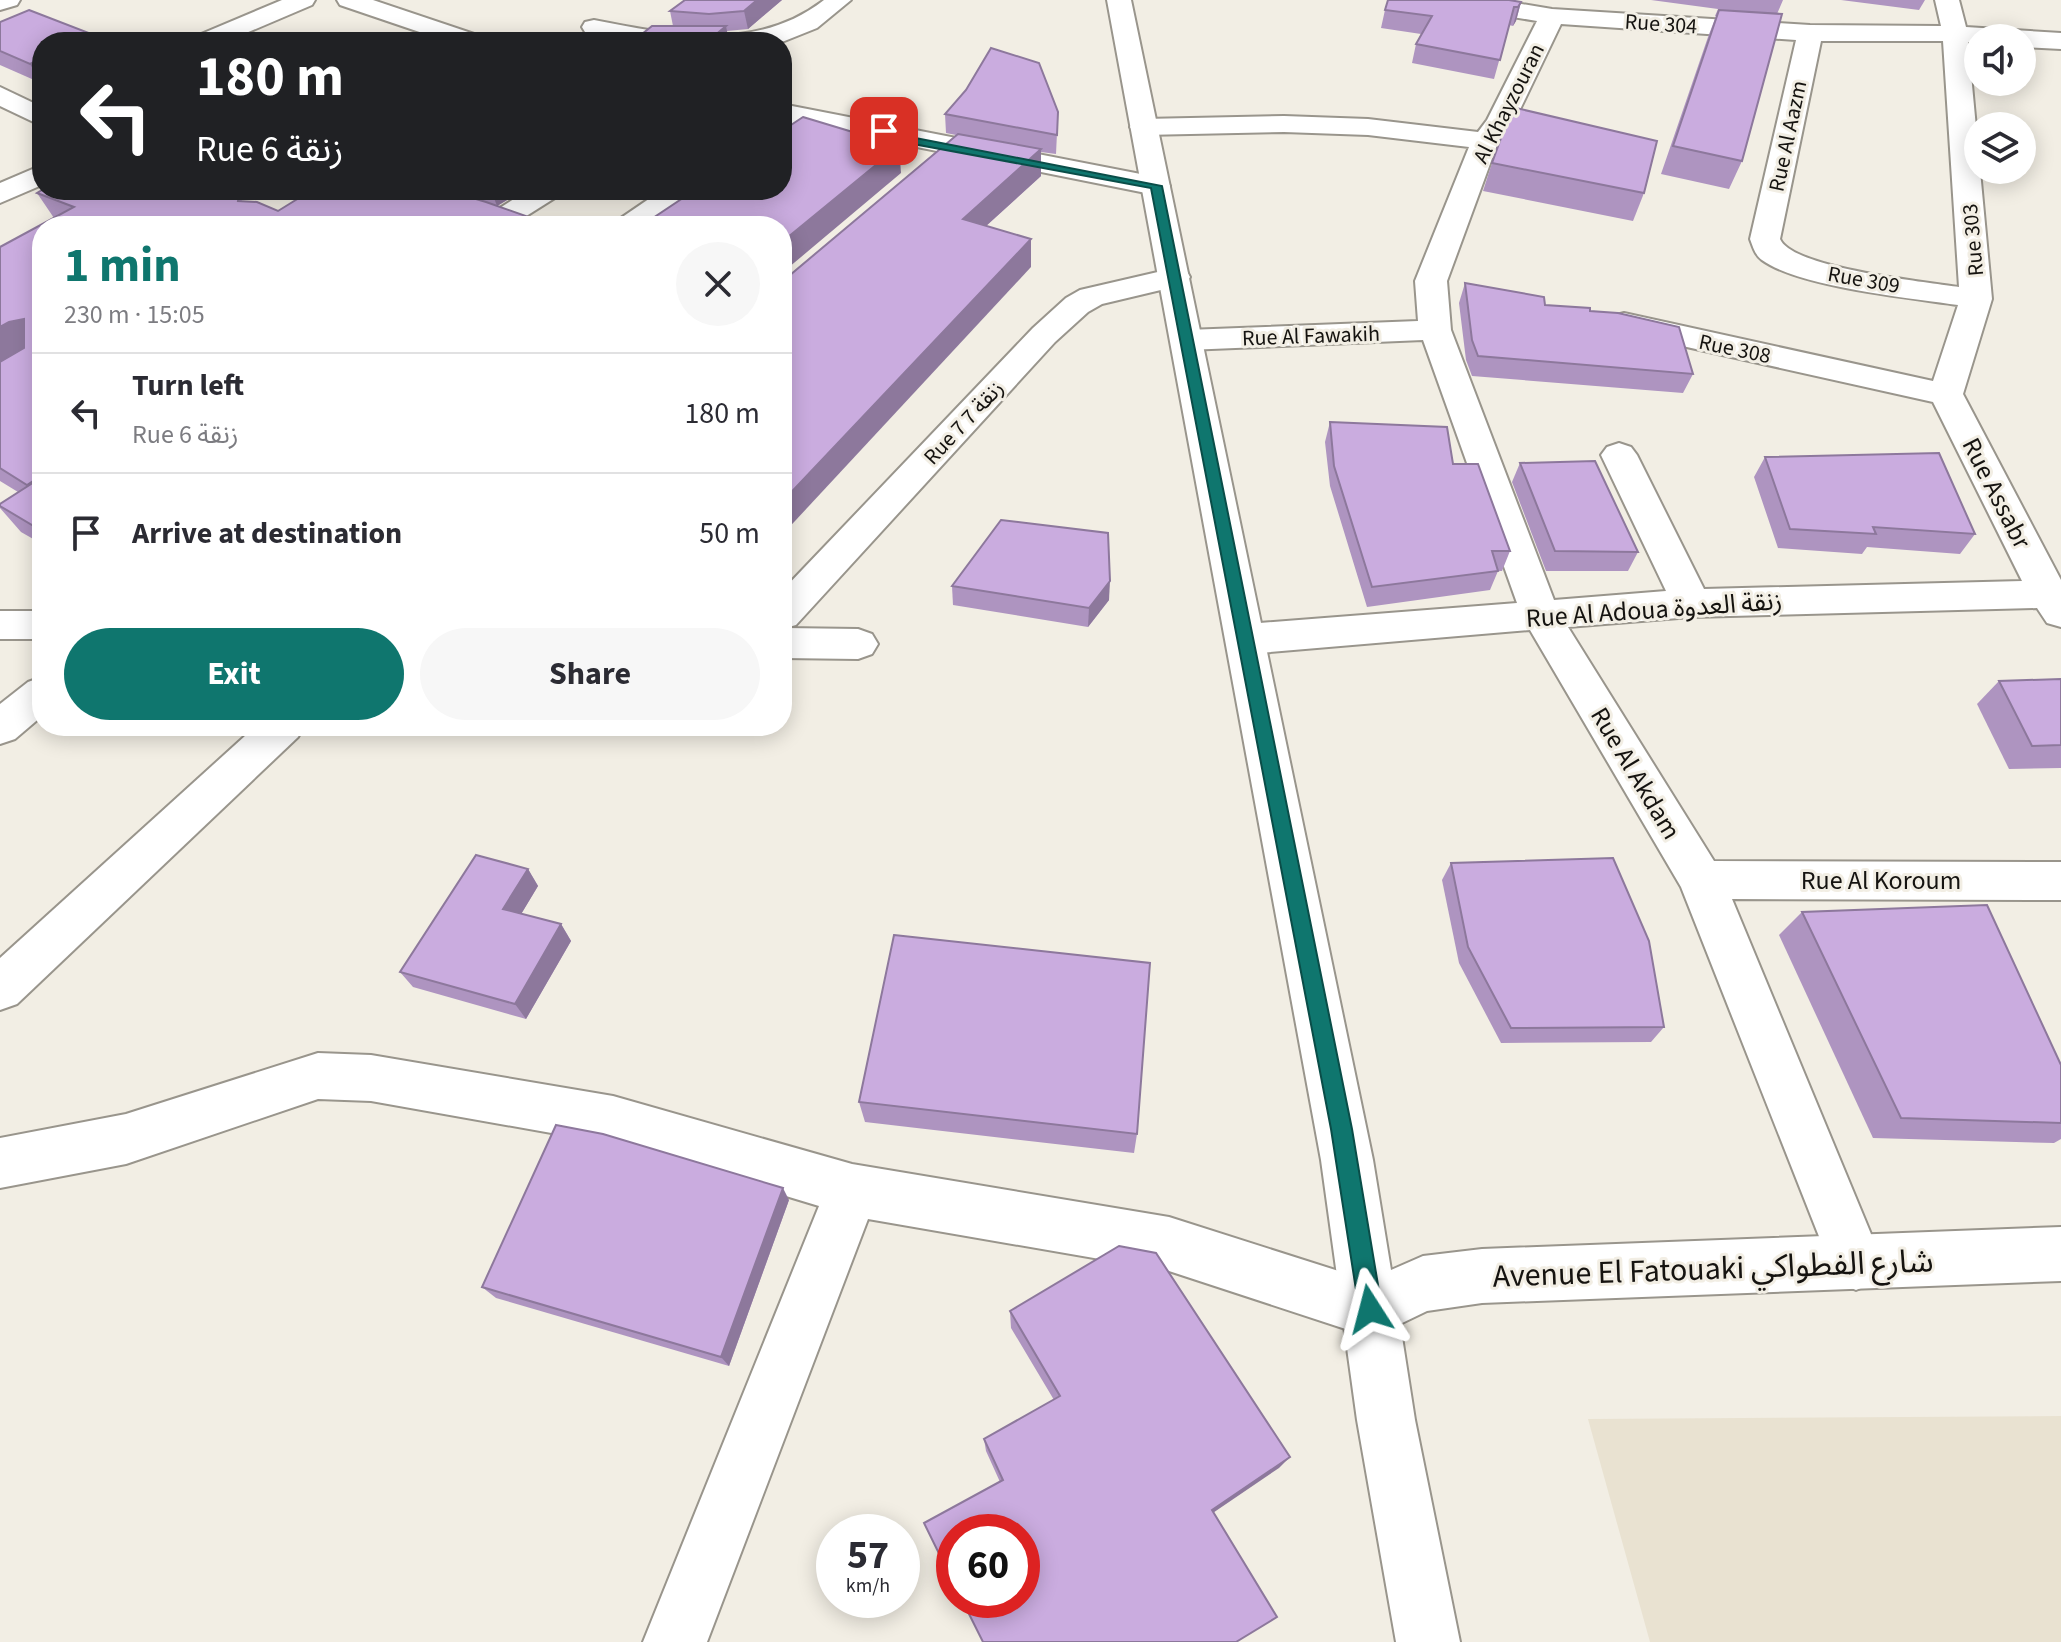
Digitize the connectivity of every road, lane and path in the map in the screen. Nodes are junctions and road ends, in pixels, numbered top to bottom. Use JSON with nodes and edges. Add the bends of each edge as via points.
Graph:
{"nodes":[{"id":1,"x":8,"y":0,"type":"edge"},
{"id":2,"x":303,"y":0,"type":"edge"},
{"id":3,"x":349,"y":0,"type":"edge"},
{"id":4,"x":839,"y":0,"type":"edge"},
{"id":5,"x":1119,"y":0,"type":"edge"},
{"id":6,"x":1452,"y":0,"type":"edge"},
{"id":7,"x":1460,"y":0,"type":"edge"},
{"id":8,"x":1947,"y":0,"type":"edge"},
{"id":9,"x":0,"y":3,"type":"edge"},
{"id":10,"x":624,"y":7,"type":"dead end"},
{"id":11,"x":1822,"y":7,"type":"dead end"},
{"id":12,"x":1619,"y":10,"type":"edge"},
{"id":13,"x":1552,"y":16,"type":"junction"},
{"id":14,"x":594,"y":27,"type":"junction"},
{"id":15,"x":227,"y":32,"type":"edge"},
{"id":16,"x":444,"y":32,"type":"edge"},
{"id":17,"x":587,"y":32,"type":"edge"},
{"id":18,"x":623,"y":32,"type":"edge"},
{"id":19,"x":783,"y":32,"type":"edge"},
{"id":20,"x":1810,"y":33,"type":"junction"},
{"id":21,"x":1955,"y":34,"type":"junction"},
{"id":22,"x":1964,"y":35,"type":"edge"},
{"id":23,"x":1866,"y":36,"type":"junction"},
{"id":24,"x":2036,"y":40,"type":"edge"},
{"id":25,"x":2061,"y":41,"type":"edge"},
{"id":26,"x":0,"y":95,"type":"edge"},
{"id":27,"x":32,"y":111,"type":"edge"},
{"id":28,"x":792,"y":118,"type":"edge"},
{"id":29,"x":1144,"y":127,"type":"junction"},
{"id":30,"x":1529,"y":129,"type":"edge"},
{"id":31,"x":1492,"y":131,"type":"junction"},
{"id":32,"x":952,"y":148,"type":"junction"},
{"id":33,"x":928,"y":169,"type":"edge"},
{"id":34,"x":32,"y":179,"type":"edge"},
{"id":35,"x":1156,"y":186,"type":"junction"},
{"id":36,"x":0,"y":194,"type":"edge"},
{"id":37,"x":531,"y":200,"type":"edge"},
{"id":38,"x":667,"y":200,"type":"edge"},
{"id":39,"x":504,"y":216,"type":"edge"},
{"id":40,"x":643,"y":216,"type":"edge"},
{"id":41,"x":1765,"y":239,"type":"joint"},
{"id":42,"x":1175,"y":277,"type":"junction"},
{"id":43,"x":1446,"y":284,"type":"joint"},
{"id":44,"x":1976,"y":299,"type":"junction"},
{"id":45,"x":1587,"y":315,"type":"edge"},
{"id":46,"x":1435,"y":330,"type":"junction"},
{"id":47,"x":1187,"y":340,"type":"junction"},
{"id":48,"x":1946,"y":394,"type":"junction"},
{"id":49,"x":1619,"y":455,"type":"dead end"},
{"id":50,"x":2056,"y":600,"type":"edge"},
{"id":51,"x":1691,"y":603,"type":"junction"},
{"id":52,"x":792,"y":604,"type":"edge"},
{"id":53,"x":1541,"y":616,"type":"junction"},
{"id":54,"x":0,"y":625,"type":"edge"},
{"id":55,"x":32,"y":625,"type":"edge"},
{"id":56,"x":1247,"y":639,"type":"junction"},
{"id":57,"x":792,"y":643,"type":"edge"},
{"id":58,"x":858,"y":644,"type":"dead end"},
{"id":59,"x":32,"y":701,"type":"edge"},
{"id":60,"x":0,"y":728,"type":"edge"},
{"id":61,"x":272,"y":736,"type":"edge"},
{"id":62,"x":1701,"y":880,"type":"junction"},
{"id":63,"x":2061,"y":881,"type":"edge"},
{"id":64,"x":0,"y":989,"type":"edge"},
{"id":65,"x":0,"y":1163,"type":"edge"},
{"id":66,"x":852,"y":1190,"type":"junction"},
{"id":67,"x":2061,"y":1254,"type":"edge"},
{"id":68,"x":1856,"y":1263,"type":"junction"},
{"id":69,"x":1370,"y":1309,"type":"junction"},
{"id":70,"x":675,"y":1642,"type":"edge"},
{"id":71,"x":1428,"y":1642,"type":"edge"}],
"edges":[{"from":1,"to":9,"type":"street"},
{"from":2,"to":15,"type":"street"},
{"from":3,"to":16,"type":"street"},
{"from":4,"to":19,"type":"street","via":[[819,17]]},
{"from":5,"to":29,"type":"street"},
{"from":6,"to":7,"type":"street","name":"Rue 304"},
{"from":7,"to":13,"type":"street","name":"Rue 304"},
{"from":8,"to":21,"type":"street","name":"Rue 303"},
{"from":10,"to":14,"type":"street"},
{"from":11,"to":23,"type":"street"},
{"from":12,"to":13,"type":"street","name":"Rue 304"},
{"from":12,"to":20,"type":"street","name":"Rue 304"},
{"from":13,"to":31,"type":"street","name":"Al Khayzouran"},
{"from":14,"to":17,"type":"street"},
{"from":14,"to":18,"type":"street"},
{"from":20,"to":23,"type":"street","name":"Rue 304"},
{"from":20,"to":41,"type":"street","name":"Rue Al Aazm"},
{"from":21,"to":22,"type":"street","name":"Rue 304"},
{"from":21,"to":23,"type":"street","name":"Rue 304"},
{"from":21,"to":44,"type":"street","name":"Rue 303"},
{"from":24,"to":25,"type":"street"},
{"from":26,"to":27,"type":"street"},
{"from":28,"to":32,"type":"street"},
{"from":29,"to":31,"type":"street","via":[[1284,124]]},
{"from":29,"to":35,"type":"street"},
{"from":30,"to":31,"type":"street"},
{"from":31,"to":43,"type":"street","name":"Al Khayzouran"},
{"from":32,"to":33,"type":"street"},
{"from":32,"to":35,"type":"street"},
{"from":34,"to":36,"type":"street"},
{"from":35,"to":42,"type":"street"},
{"from":37,"to":39,"type":"street"},
{"from":38,"to":40,"type":"street"},
{"from":41,"to":44,"type":"street","name":"Rue 309","via":[[1770,252],[1792,265]]},
{"from":42,"to":47,"type":"street"},
{"from":42,"to":52,"type":"street","name":"Rue 7 زنقة 7","via":[[1077,305]]},
{"from":43,"to":46,"type":"street","name":"Rue Al Akdam"},
{"from":44,"to":48,"type":"street","name":"Rue 303"},
{"from":45,"to":48,"type":"street","name":"Rue 308"},
{"from":46,"to":47,"type":"street","name":"Rue Al Fawakih"},
{"from":46,"to":53,"type":"street","name":"Rue Al Akdam"},
{"from":47,"to":56,"type":"street"},
{"from":48,"to":50,"type":"street","name":"Rue Assabr"},
{"from":49,"to":51,"type":"street"},
{"from":50,"to":51,"type":"street","name":"Rue Al Adoua زنقة العدوة"},
{"from":51,"to":53,"type":"street","name":"Rue Al Adoua زنقة العدوة"},
{"from":53,"to":56,"type":"street","name":"Rue Al Adoua زنقة العدوة"},
{"from":53,"to":62,"type":"street","name":"Rue Al Akdam"},
{"from":54,"to":55,"type":"street"},
{"from":56,"to":69,"type":"street","via":[[1347,1160]]},
{"from":57,"to":58,"type":"street"},
{"from":59,"to":60,"type":"street"},
{"from":61,"to":64,"type":"street"},
{"from":62,"to":63,"type":"street","name":"Rue Al Koroum"},
{"from":62,"to":68,"type":"street","name":"Rue Al Akdam"},
{"from":65,"to":66,"type":"street","via":[[139,1135],[318,1076],[371,1078],[613,1120]]},
{"from":66,"to":69,"type":"street","via":[[1169,1244]]},
{"from":66,"to":70,"type":"street"},
{"from":67,"to":68,"type":"street","name":"Avenue El Fatouaki شارع الفطواكي"},
{"from":68,"to":69,"type":"street","name":"Avenue El Fatouaki شارع الفطواكي","via":[[1482,1276],[1423,1284]]},
{"from":69,"to":71,"type":"street"}]}
